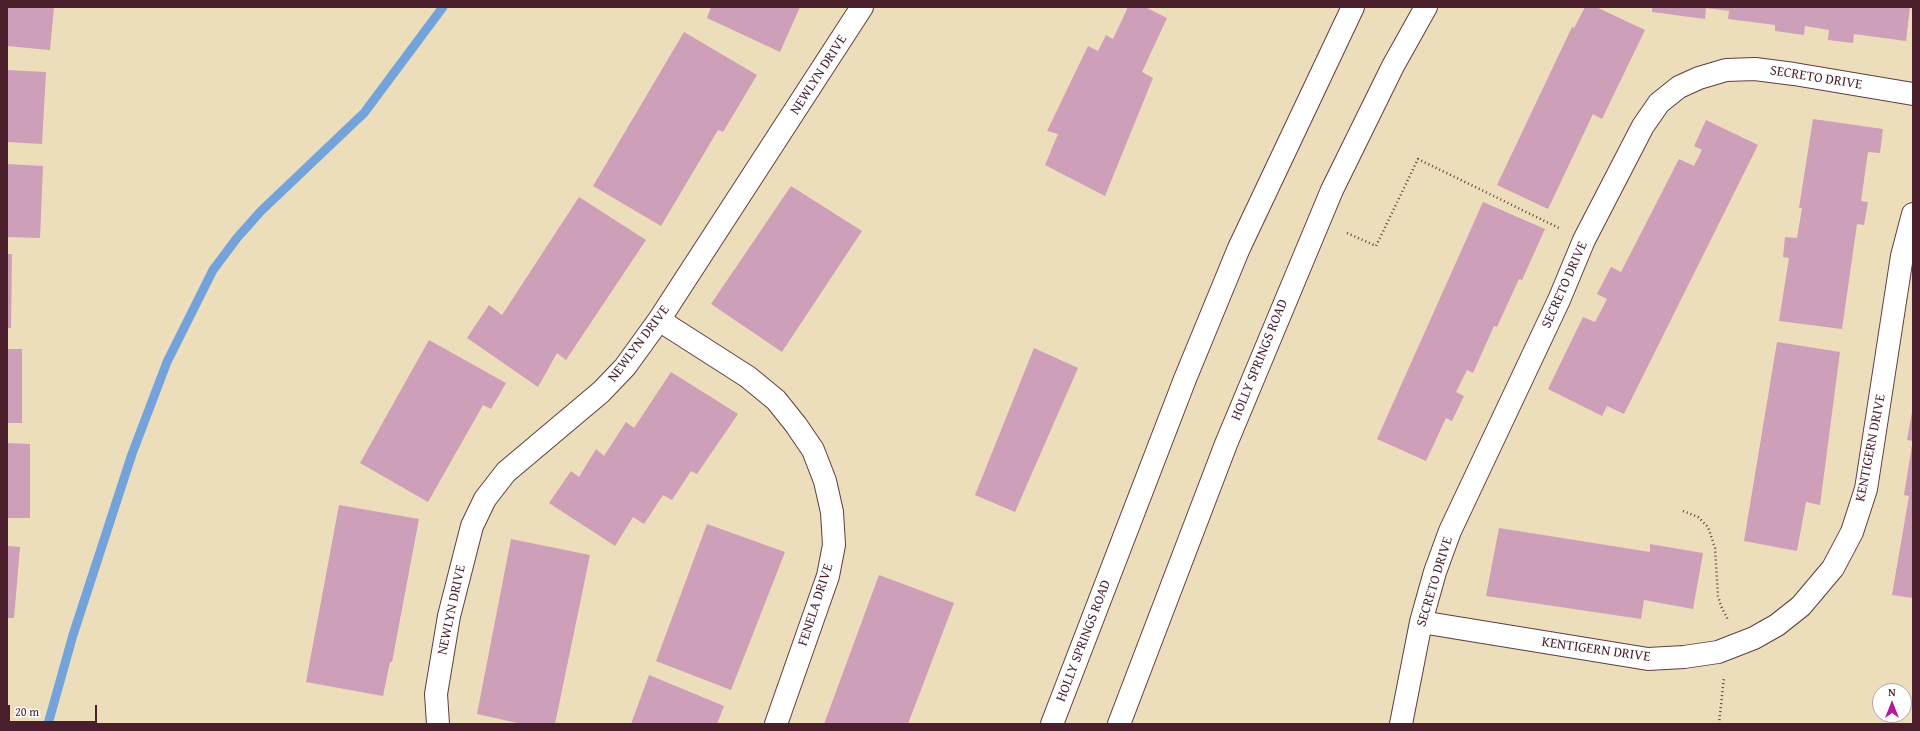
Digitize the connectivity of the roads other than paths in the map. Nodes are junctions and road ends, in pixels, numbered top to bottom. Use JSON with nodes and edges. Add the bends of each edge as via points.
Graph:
{"nodes":[{"id":1,"x":862,"y":7,"type":"edge"},
{"id":2,"x":1353,"y":7,"type":"edge"},
{"id":3,"x":1426,"y":7,"type":"edge"},
{"id":4,"x":1913,"y":94,"type":"edge"},
{"id":5,"x":1913,"y":214,"type":"edge"},
{"id":6,"x":659,"y":320,"type":"junction"},
{"id":7,"x":1421,"y":622,"type":"junction"},
{"id":8,"x":438,"y":724,"type":"edge"},
{"id":9,"x":776,"y":724,"type":"edge"},
{"id":10,"x":1052,"y":724,"type":"edge"},
{"id":11,"x":1118,"y":724,"type":"edge"},
{"id":12,"x":1401,"y":724,"type":"edge"}],
"edges":[{"from":1,"to":6,"type":"street","name":"NEWLYN DRIVE"},
{"from":2,"to":10,"type":"street","name":"HOLLY SPRINGS ROAD","via":[[1239,248],[1177,400]]},
{"from":3,"to":11,"type":"street","name":"HOLLY SPRINGS ROAD","via":[[1393,66],[1329,197],[1226,444]]},
{"from":4,"to":7,"type":"street","name":"SECRETO DRIVE","via":[[1755,69],[1726,70],[1679,87],[1659,103],[1643,126],[1584,240],[1559,300],[1450,531]]},
{"from":5,"to":7,"type":"street","name":"KENTIGERN DRIVE","via":[[1902,256],[1866,489],[1852,532],[1833,568],[1801,606],[1754,638],[1718,652],[1648,659]]},
{"from":6,"to":8,"type":"street","name":"NEWLYN DRIVE","via":[[625,367],[602,392],[506,472],[485,499],[472,526],[449,616],[436,694]]},
{"from":6,"to":9,"type":"street","name":"FENELA DRIVE","via":[[748,377],[776,400],[813,450],[825,481],[832,512],[834,545],[828,576]]},
{"from":7,"to":12,"type":"street","name":"SECRETO DRIVE"}]}
